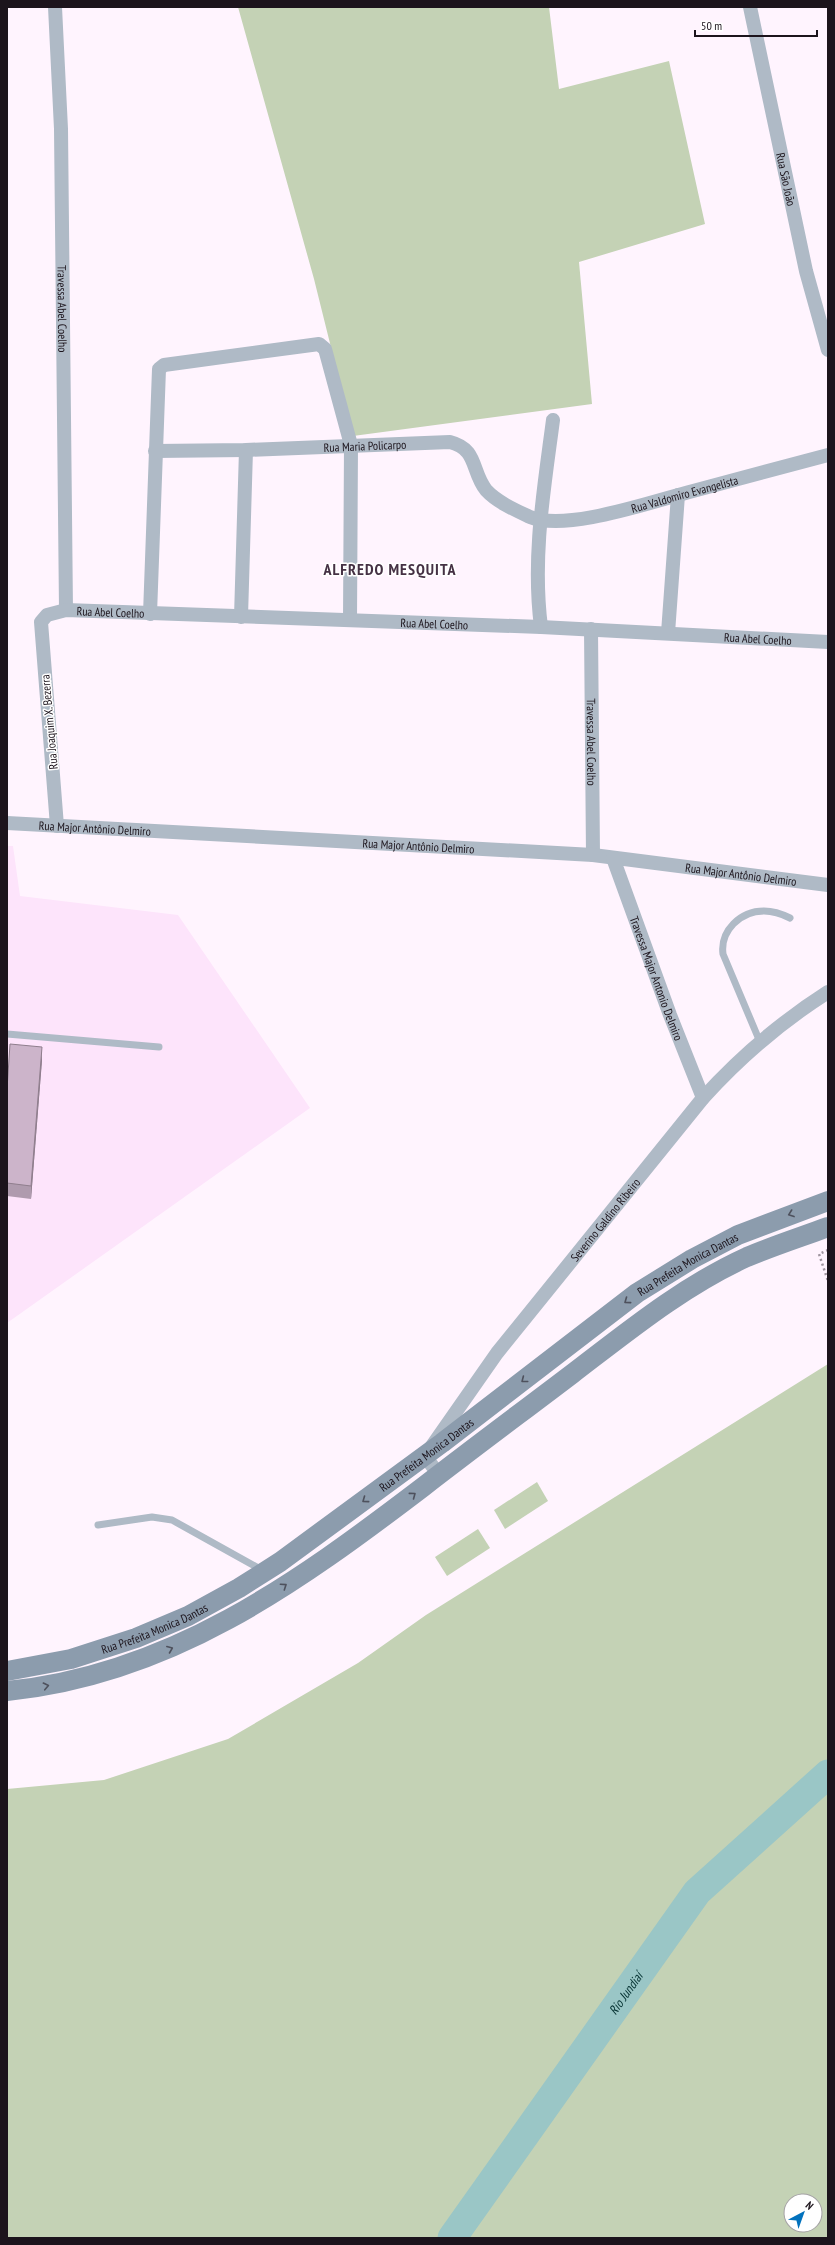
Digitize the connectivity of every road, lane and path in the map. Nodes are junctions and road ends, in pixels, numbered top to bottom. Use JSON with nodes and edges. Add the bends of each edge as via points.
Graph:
{"nodes":[{"id":1,"x":55,"y":7,"type":"edge"},
{"id":2,"x":750,"y":7,"type":"edge"},
{"id":3,"x":828,"y":350,"type":"edge"},
{"id":4,"x":553,"y":420,"type":"dead end"},
{"id":5,"x":351,"y":445,"type":"junction"},
{"id":6,"x":246,"y":450,"type":"junction"},
{"id":7,"x":155,"y":451,"type":"junction"},
{"id":8,"x":828,"y":455,"type":"edge"},
{"id":9,"x":678,"y":495,"type":"junction"},
{"id":10,"x":539,"y":520,"type":"junction"},
{"id":11,"x":66,"y":610,"type":"junction"},
{"id":12,"x":150,"y":614,"type":"junction"},
{"id":13,"x":241,"y":617,"type":"junction"},
{"id":14,"x":42,"y":618,"type":"joint"},
{"id":15,"x":350,"y":620,"type":"junction"},
{"id":16,"x":541,"y":627,"type":"junction"},
{"id":17,"x":591,"y":629,"type":"junction"},
{"id":18,"x":668,"y":633,"type":"junction"},
{"id":19,"x":828,"y":642,"type":"edge"},
{"id":20,"x":7,"y":823,"type":"edge"},
{"id":21,"x":58,"y":826,"type":"junction"},
{"id":22,"x":593,"y":855,"type":"junction"},
{"id":23,"x":613,"y":858,"type":"junction"},
{"id":24,"x":828,"y":884,"type":"edge"},
{"id":25,"x":790,"y":918,"type":"dead end"},
{"id":26,"x":828,"y":992,"type":"edge"},
{"id":27,"x":7,"y":1034,"type":"edge"},
{"id":28,"x":760,"y":1042,"type":"junction"},
{"id":29,"x":159,"y":1047,"type":"dead end"},
{"id":30,"x":703,"y":1098,"type":"junction"},
{"id":31,"x":828,"y":1201,"type":"edge"},
{"id":32,"x":828,"y":1227,"type":"edge"},
{"id":33,"x":828,"y":1250,"type":"edge"},
{"id":34,"x":828,"y":1280,"type":"edge"},
{"id":35,"x":425,"y":1456,"type":"junction"},
{"id":36,"x":439,"y":1475,"type":"junction"},
{"id":37,"x":98,"y":1525,"type":"dead end"},
{"id":38,"x":265,"y":1571,"type":"junction"},
{"id":39,"x":7,"y":1671,"type":"edge"},
{"id":40,"x":7,"y":1691,"type":"edge"}],
"edges":[{"from":1,"to":11,"type":"street","name":"Travessa Abel Coelho","via":[[61,129]]},
{"from":2,"to":3,"type":"street","name":"Rua São João","via":[[806,271]]},
{"from":4,"to":10,"type":"street"},
{"from":5,"to":6,"type":"street","name":"Rua Maria Policarpo"},
{"from":5,"to":7,"type":"street","via":[[322,345],[164,365],[158,372]]},
{"from":5,"to":10,"type":"street","name":"Rua Maria Policarpo","via":[[444,441],[460,444],[470,455],[481,482],[490,494],[516,511]]},
{"from":5,"to":15,"type":"street"},
{"from":6,"to":7,"type":"street","name":"Rua Maria Policarpo"},
{"from":6,"to":13,"type":"street"},
{"from":7,"to":12,"type":"street"},
{"from":8,"to":9,"type":"street","name":"Rua Valdomiro Evangelista"},
{"from":9,"to":10,"type":"street","name":"Rua Valdomiro Evangelista","via":[[585,518]]},
{"from":9,"to":18,"type":"street"},
{"from":10,"to":16,"type":"street","via":[[538,594]]},
{"from":11,"to":12,"type":"street","name":"Rua Abel Coelho"},
{"from":11,"to":14,"type":"street","name":"Rua Abel Coelho"},
{"from":12,"to":13,"type":"street","name":"Rua Abel Coelho"},
{"from":13,"to":15,"type":"street","name":"Rua Abel Coelho"},
{"from":14,"to":21,"type":"street","name":"Rua Joaquim X. Bezerra"},
{"from":15,"to":16,"type":"street","name":"Rua Abel Coelho"},
{"from":16,"to":17,"type":"street","name":"Rua Abel Coelho"},
{"from":17,"to":18,"type":"street","name":"Rua Abel Coelho"},
{"from":17,"to":22,"type":"street","name":"Travessa Abel Coelho"},
{"from":18,"to":19,"type":"street","name":"Rua Abel Coelho"},
{"from":20,"to":21,"type":"street","name":"Rua Major Antônio Delmiro"},
{"from":21,"to":22,"type":"street","name":"Rua Major Antônio Delmiro"},
{"from":22,"to":23,"type":"street","name":"Rua Major Antônio Delmiro"},
{"from":23,"to":24,"type":"street","name":"Rua Major Antônio Delmiro"},
{"from":23,"to":30,"type":"street","name":"Travessa Major Antonio Delmiro"},
{"from":25,"to":28,"type":"lane","via":[[762,910],[749,914],[730,927],[721,945]]},
{"from":26,"to":28,"type":"street","name":"Severino Galdino Ribeiro"},
{"from":27,"to":29,"type":"lane"},
{"from":28,"to":30,"type":"street","name":"Severino Galdino Ribeiro"},
{"from":30,"to":35,"type":"street","name":"Severino Galdino Ribeiro","via":[[497,1353]]},
{"from":31,"to":35,"type":"main road","name":"Rua Prefeita Monica Dantas","one_way":true,"via":[[738,1235],[692,1258],[637,1293]]},
{"from":32,"to":36,"type":"main road","name":"Rua Prefeita Monica Dantas","via":[[746,1258],[700,1283],[650,1315]]},
{"from":33,"to":34,"type":"path","via":[[819,1254]]},
{"from":35,"to":36,"type":"street"},
{"from":35,"to":38,"type":"main road","name":"Rua Prefeita Monica Dantas","one_way":true},
{"from":40,"to":36,"type":"main road","name":"Rua Prefeita Monica Dantas","one_way":true,"via":[[74,1679],[127,1665],[220,1626],[264,1600],[367,1530]]},
{"from":37,"to":38,"type":"lane","via":[[152,1517],[166,1519]]},
{"from":38,"to":39,"type":"main road","name":"Rua Prefeita Monica Dantas","via":[[188,1616],[136,1638],[71,1660]]}]}
